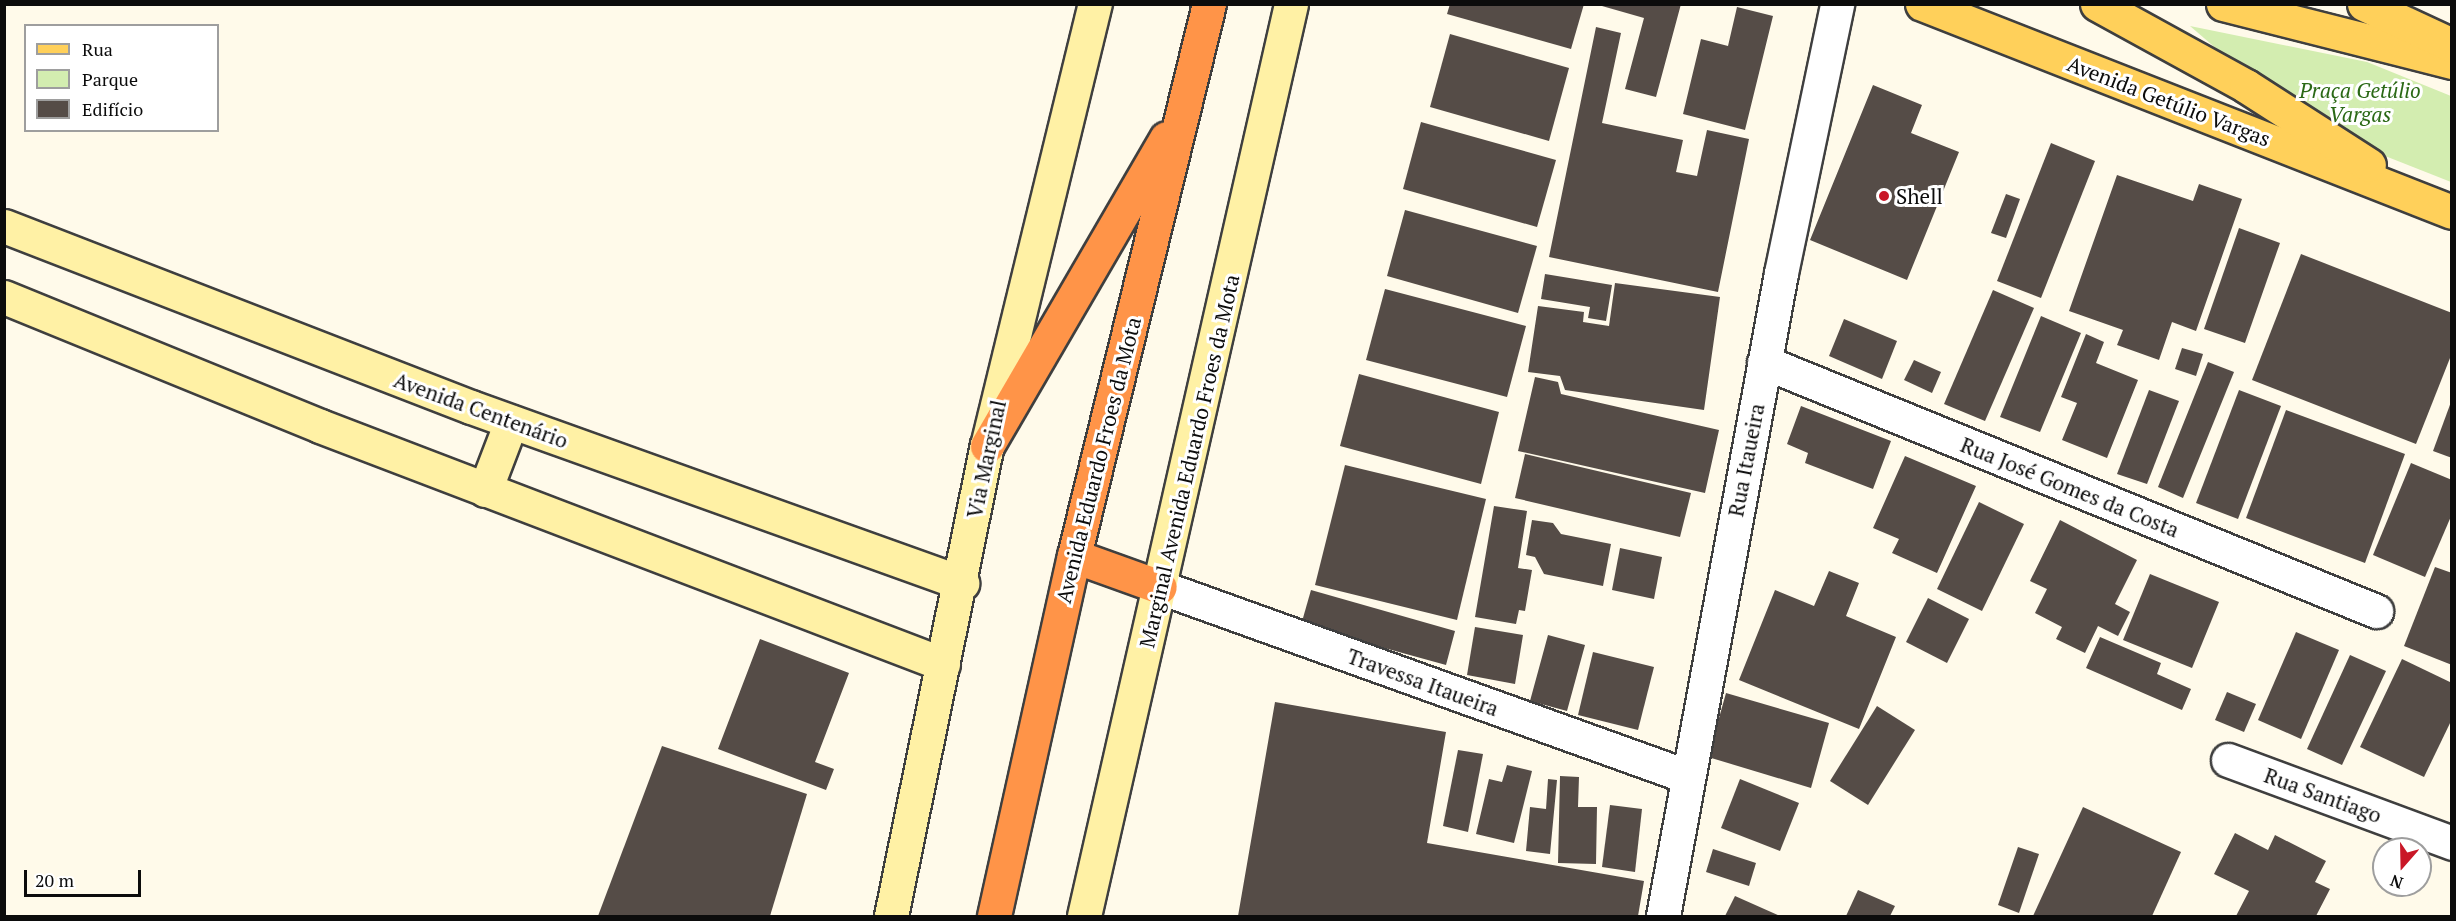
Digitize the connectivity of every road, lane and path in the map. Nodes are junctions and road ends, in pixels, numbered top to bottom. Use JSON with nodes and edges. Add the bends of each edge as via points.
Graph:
{"nodes":[{"id":1,"x":1095,"y":4,"type":"edge"},
{"id":2,"x":1209,"y":4,"type":"edge"},
{"id":3,"x":1291,"y":4,"type":"edge"},
{"id":4,"x":1837,"y":4,"type":"edge"},
{"id":5,"x":1922,"y":4,"type":"edge"},
{"id":6,"x":2097,"y":4,"type":"edge"},
{"id":7,"x":2223,"y":4,"type":"edge"},
{"id":8,"x":2364,"y":4,"type":"edge"},
{"id":9,"x":2451,"y":45,"type":"edge"},
{"id":10,"x":2451,"y":62,"type":"edge"},
{"id":11,"x":1183,"y":111,"type":"junction"},
{"id":12,"x":2416,"y":197,"type":"junction"},
{"id":13,"x":2451,"y":212,"type":"edge"},
{"id":14,"x":4,"y":226,"type":"edge"},
{"id":15,"x":4,"y":297,"type":"edge"},
{"id":16,"x":1764,"y":362,"type":"junction"},
{"id":17,"x":511,"y":422,"type":"junction"},
{"id":18,"x":987,"y":446,"type":"junction"},
{"id":19,"x":485,"y":490,"type":"junction"},
{"id":20,"x":1074,"y":556,"type":"junction"},
{"id":21,"x":962,"y":583,"type":"junction"},
{"id":22,"x":1160,"y":587,"type":"junction"},
{"id":23,"x":2376,"y":611,"type":"dead end"},
{"id":24,"x":943,"y":664,"type":"junction"},
{"id":25,"x":2228,"y":760,"type":"dead end"},
{"id":26,"x":1686,"y":776,"type":"junction"},
{"id":27,"x":2451,"y":843,"type":"edge"},
{"id":28,"x":891,"y":916,"type":"edge"},
{"id":29,"x":994,"y":916,"type":"edge"},
{"id":30,"x":1084,"y":916,"type":"edge"},
{"id":31,"x":1663,"y":916,"type":"edge"}],
"edges":[{"from":1,"to":18,"type":"street","name":"Via Marginal"},
{"from":2,"to":11,"type":"highway","name":"Avenida Eduardo Froes da Mota"},
{"from":3,"to":22,"type":"street","name":"Marginal Avenida Eduardo Froes da Mota"},
{"from":4,"to":16,"type":"street","name":"Rua Itaueira"},
{"from":5,"to":12,"type":"main road","name":"Avenida Getúlio Vargas"},
{"from":6,"to":12,"type":"main road","name":"Avenida Getúlio Vargas","via":[[2246,86]]},
{"from":7,"to":10,"type":"main road"},
{"from":8,"to":9,"type":"main road"},
{"from":11,"to":18,"type":"highway","via":[[1078,282]]},
{"from":11,"to":20,"type":"highway","name":"Avenida Eduardo Froes da Mota"},
{"from":12,"to":13,"type":"main road","name":"Avenida Getúlio Vargas"},
{"from":14,"to":17,"type":"street","name":"Avenida Centenário"},
{"from":15,"to":19,"type":"street"},
{"from":16,"to":23,"type":"street","name":"Rua José Gomes da Costa"},
{"from":16,"to":26,"type":"street","name":"Rua Itaueira"},
{"from":17,"to":19,"type":"street"},
{"from":17,"to":21,"type":"street","name":"Avenida Centenário"},
{"from":18,"to":21,"type":"street","name":"Via Marginal"},
{"from":19,"to":24,"type":"street"},
{"from":20,"to":22,"type":"highway"},
{"from":20,"to":29,"type":"highway","name":"Avenida Eduardo Froes da Mota"},
{"from":21,"to":24,"type":"street","name":"Via Marginal"},
{"from":22,"to":26,"type":"street","name":"Travessa Itaueira"},
{"from":22,"to":30,"type":"street","name":"Marginal Avenida Eduardo Froes da Mota"},
{"from":24,"to":28,"type":"street","name":"Via Marginal"},
{"from":25,"to":27,"type":"street","name":"Rua Santiago"},
{"from":26,"to":31,"type":"street","name":"Rua Itaueira"}]}
